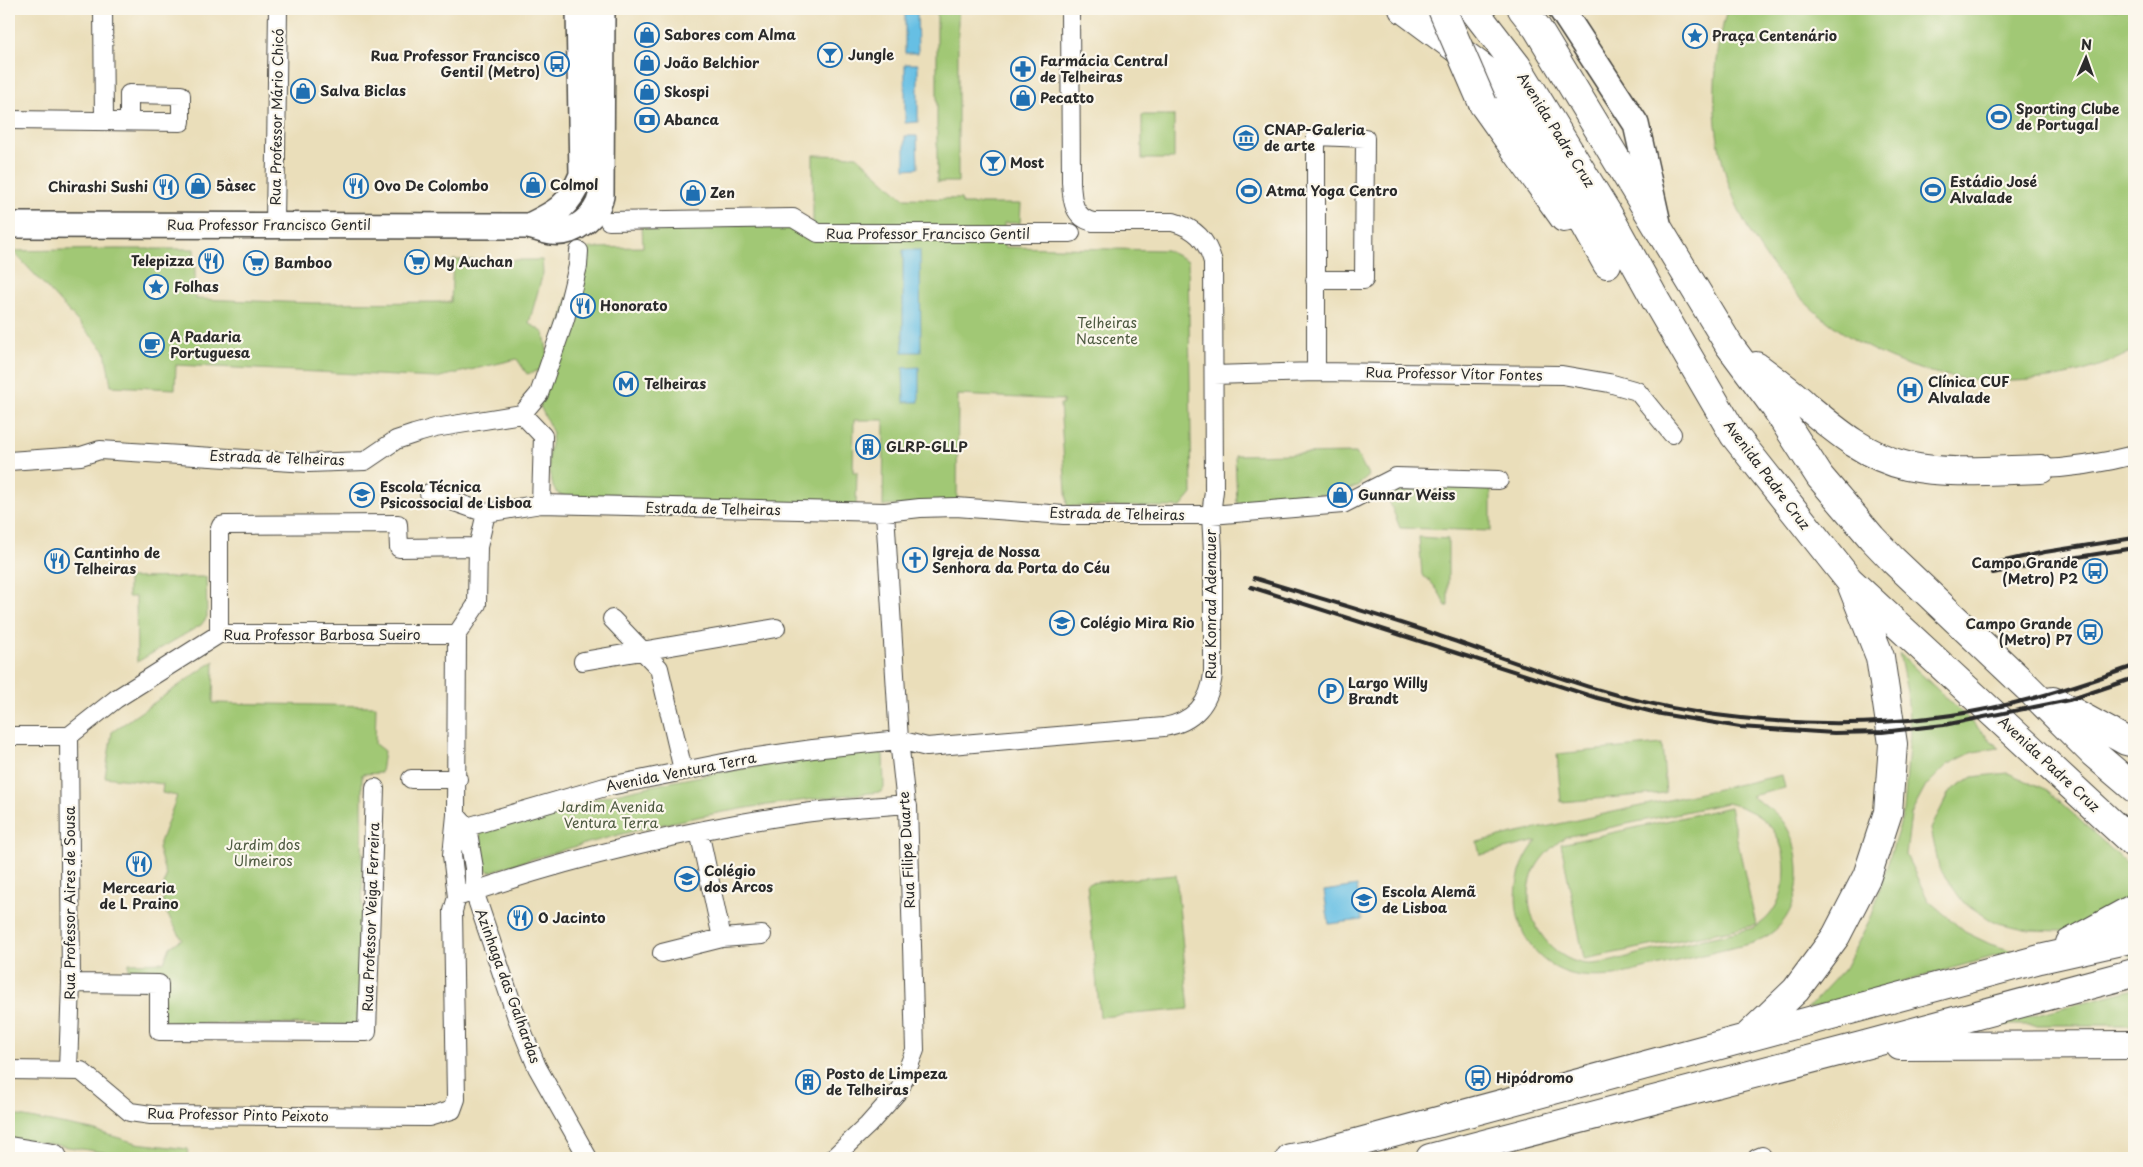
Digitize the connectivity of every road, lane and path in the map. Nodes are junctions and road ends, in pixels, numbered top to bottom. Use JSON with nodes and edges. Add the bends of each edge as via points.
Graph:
{"nodes":[{"id":1,"x":103,"y":9,"type":"edge"},
{"id":2,"x":278,"y":9,"type":"edge"},
{"id":3,"x":579,"y":9,"type":"edge"},
{"id":4,"x":602,"y":9,"type":"edge"},
{"id":5,"x":1070,"y":9,"type":"edge"},
{"id":6,"x":1403,"y":9,"type":"edge"},
{"id":7,"x":1442,"y":9,"type":"edge"},
{"id":8,"x":1473,"y":9,"type":"edge"},
{"id":9,"x":1561,"y":9,"type":"edge"},
{"id":10,"x":1529,"y":15,"type":"edge"},
{"id":11,"x":9,"y":120,"type":"edge"},
{"id":12,"x":104,"y":121,"type":"junction"},
{"id":13,"x":129,"y":122,"type":"dead end"},
{"id":14,"x":603,"y":216,"type":"junction"},
{"id":15,"x":276,"y":224,"type":"junction"},
{"id":16,"x":9,"y":225,"type":"edge"},
{"id":17,"x":529,"y":226,"type":"junction"},
{"id":18,"x":1071,"y":233,"type":"dead end"},
{"id":19,"x":1661,"y":235,"type":"junction"},
{"id":20,"x":579,"y":251,"type":"dead end"},
{"id":21,"x":1607,"y":264,"type":"junction"},
{"id":22,"x":1315,"y":280,"type":"junction"},
{"id":23,"x":1656,"y":301,"type":"junction"},
{"id":24,"x":1729,"y":345,"type":"junction"},
{"id":25,"x":1316,"y":372,"type":"junction"},
{"id":26,"x":1214,"y":375,"type":"junction"},
{"id":27,"x":522,"y":414,"type":"junction"},
{"id":28,"x":1672,"y":434,"type":"dead end"},
{"id":29,"x":2134,"y":455,"type":"edge"},
{"id":30,"x":9,"y":461,"type":"edge"},
{"id":31,"x":2041,"y":470,"type":"joint"},
{"id":32,"x":1500,"y":480,"type":"dead end"},
{"id":33,"x":429,"y":493,"type":"dead end"},
{"id":34,"x":541,"y":504,"type":"junction"},
{"id":35,"x":885,"y":512,"type":"junction"},
{"id":36,"x":486,"y":513,"type":"junction"},
{"id":37,"x":1211,"y":515,"type":"junction"},
{"id":38,"x":478,"y":547,"type":"junction"},
{"id":39,"x":1849,"y":580,"type":"junction"},
{"id":40,"x":612,"y":619,"type":"dead end"},
{"id":41,"x":776,"y":628,"type":"dead end"},
{"id":42,"x":219,"y":634,"type":"junction"},
{"id":43,"x":457,"y":634,"type":"junction"},
{"id":44,"x":643,"y":651,"type":"junction"},
{"id":45,"x":583,"y":660,"type":"dead end"},
{"id":46,"x":2028,"y":687,"type":"junction"},
{"id":47,"x":9,"y":736,"type":"edge"},
{"id":48,"x":69,"y":736,"type":"junction"},
{"id":49,"x":899,"y":740,"type":"junction"},
{"id":50,"x":2134,"y":743,"type":"edge"},
{"id":51,"x":683,"y":770,"type":"junction"},
{"id":52,"x":458,"y":778,"type":"junction"},
{"id":53,"x":411,"y":779,"type":"dead end"},
{"id":54,"x":375,"y":788,"type":"dead end"},
{"id":55,"x":2134,"y":788,"type":"edge"},
{"id":56,"x":906,"y":804,"type":"junction"},
{"id":57,"x":462,"y":821,"type":"junction"},
{"id":58,"x":699,"y":831,"type":"junction"},
{"id":59,"x":2134,"y":844,"type":"edge"},
{"id":60,"x":474,"y":891,"type":"junction"},
{"id":61,"x":457,"y":897,"type":"junction"},
{"id":62,"x":2134,"y":908,"type":"edge"},
{"id":63,"x":762,"y":935,"type":"dead end"},
{"id":64,"x":722,"y":938,"type":"junction"},
{"id":65,"x":2134,"y":938,"type":"edge"},
{"id":66,"x":662,"y":953,"type":"dead end"},
{"id":67,"x":2040,"y":960,"type":"junction"},
{"id":68,"x":2134,"y":973,"type":"edge"},
{"id":69,"x":71,"y":983,"type":"junction"},
{"id":70,"x":1747,"y":1038,"type":"junction"},
{"id":71,"x":2134,"y":1045,"type":"edge"},
{"id":72,"x":1861,"y":1046,"type":"junction"},
{"id":73,"x":68,"y":1069,"type":"junction"},
{"id":74,"x":9,"y":1070,"type":"edge"},
{"id":75,"x":452,"y":1110,"type":"joint"},
{"id":76,"x":9,"y":1151,"type":"edge"},
{"id":77,"x":53,"y":1158,"type":"edge"},
{"id":78,"x":588,"y":1158,"type":"edge"},
{"id":79,"x":833,"y":1158,"type":"edge"},
{"id":80,"x":1290,"y":1158,"type":"edge"},
{"id":81,"x":1430,"y":1158,"type":"edge"},
{"id":82,"x":1757,"y":1158,"type":"edge"},
{"id":83,"x":1763,"y":1158,"type":"edge"}],
"edges":[{"from":1,"to":12,"type":"street"},
{"from":2,"to":15,"type":"street","name":"Rua Professor Mário Chicó"},
{"from":3,"to":17,"type":"street","name":"Rua Professor Francisco Gentil","via":[[582,175],[574,193],[554,214]]},
{"from":4,"to":14,"type":"street"},
{"from":5,"to":26,"type":"street","via":[[1071,181],[1075,210],[1086,220],[1173,222],[1192,229],[1206,244],[1213,262]]},
{"from":6,"to":21,"type":"highway","via":[[1492,75],[1562,183]]},
{"from":7,"to":21,"type":"highway","bridge":true,"via":[[1483,104],[1559,214]]},
{"from":8,"to":23,"type":"highway","name":"Avenida Padre Cruz","via":[[1527,82],[1608,214]]},
{"from":9,"to":19,"type":"street","via":[[1636,124]]},
{"from":10,"to":19,"type":"highway"},
{"from":11,"to":12,"type":"street"},
{"from":12,"to":13,"type":"street"},
{"from":14,"to":17,"type":"street","name":"Rua Professor Francisco Gentil","via":[[562,232]]},
{"from":14,"to":18,"type":"street","name":"Rua Professor Francisco Gentil","via":[[793,218],[818,233]]},
{"from":15,"to":16,"type":"street","name":"Rua Professor Francisco Gentil"},
{"from":15,"to":17,"type":"street","name":"Rua Professor Francisco Gentil"},
{"from":19,"to":24,"type":"highway"},
{"from":20,"to":27,"type":"street","via":[[566,319],[538,394]]},
{"from":21,"to":23,"type":"highway"},
{"from":22,"to":22,"type":"street","via":[[1316,136],[1365,138],[1364,280]]},
{"from":22,"to":25,"type":"street"},
{"from":23,"to":39,"type":"highway","name":"Avenida Padre Cruz","via":[[1734,435]]},
{"from":24,"to":31,"type":"highway","via":[[1855,445],[1883,458],[1908,466],[1945,470]]},
{"from":24,"to":46,"type":"highway","via":[[1775,407],[1820,477],[1872,538]]},
{"from":25,"to":26,"type":"street","name":"Rua Professor Vítor Fontes"},
{"from":25,"to":28,"type":"street","name":"Rua Professor Vítor Fontes","via":[[1562,375],[1600,381],[1637,392]]},
{"from":26,"to":37,"type":"street"},
{"from":27,"to":30,"type":"street","name":"Estrada de Telheiras","via":[[414,434],[396,440],[365,461],[308,463],[100,450],[81,456]]},
{"from":27,"to":34,"type":"street","via":[[543,436]]},
{"from":29,"to":31,"type":"street","via":[[2088,466]]},
{"from":32,"to":37,"type":"street","name":"Estrada de Telheiras","via":[[1396,477],[1343,504]]},
{"from":33,"to":36,"type":"street"},
{"from":34,"to":35,"type":"street","name":"Estrada de Telheiras"},
{"from":34,"to":36,"type":"street","name":"Estrada de Telheiras"},
{"from":35,"to":37,"type":"street","name":"Estrada de Telheiras","via":[[956,508],[1064,515]]},
{"from":35,"to":49,"type":"street","name":"Rua Filipe Duarte"},
{"from":36,"to":38,"type":"street"},
{"from":37,"to":49,"type":"street","name":"Rua Konrad Adenauer","via":[[1212,685],[1205,703],[1184,722],[1164,727],[927,747]]},
{"from":38,"to":42,"type":"street","via":[[399,548],[398,524],[221,526]]},
{"from":38,"to":43,"type":"street","via":[[477,604]]},
{"from":39,"to":59,"type":"highway","name":"Avenida Padre Cruz"},
{"from":39,"to":70,"type":"highway","via":[[1880,657],[1893,744],[1888,812],[1867,876],[1836,936],[1796,990]]},
{"from":40,"to":44,"type":"street"},
{"from":41,"to":44,"type":"street"},
{"from":42,"to":43,"type":"street","name":"Rua Professor Barbosa Sueiro"},
{"from":42,"to":48,"type":"street","name":"Rua Professor Barbosa Sueiro","via":[[116,699]]},
{"from":43,"to":52,"type":"street","name":"Azinhaga das Galhardas"},
{"from":44,"to":45,"type":"street"},
{"from":44,"to":51,"type":"street","via":[[659,668]]},
{"from":46,"to":50,"type":"highway"},
{"from":46,"to":55,"type":"highway","via":[[2093,753]]},
{"from":47,"to":48,"type":"street"},
{"from":48,"to":69,"type":"street","name":"Rua Professor Aires de Sousa"},
{"from":49,"to":51,"type":"street","name":"Avenida Ventura Terra","via":[[813,749]]},
{"from":49,"to":56,"type":"street","name":"Rua Filipe Duarte"},
{"from":51,"to":57,"type":"street","name":"Avenida Ventura Terra"},
{"from":52,"to":53,"type":"street"},
{"from":52,"to":57,"type":"street","name":"Azinhaga das Galhardas"},
{"from":54,"to":69,"type":"street","name":"Rua Professor Veiga Ferreira","via":[[367,1032],[158,1031],[159,984]]},
{"from":56,"to":58,"type":"street","via":[[804,813]]},
{"from":56,"to":79,"type":"street","name":"Rua Filipe Duarte","via":[[915,1050],[900,1089]]},
{"from":57,"to":60,"type":"street","name":"Azinhaga das Galhardas","via":[[474,868]]},
{"from":57,"to":61,"type":"street","name":"Azinhaga das Galhardas","via":[[452,856]]},
{"from":58,"to":60,"type":"street","via":[[585,856]]},
{"from":58,"to":64,"type":"street"},
{"from":60,"to":61,"type":"street","name":"Azinhaga das Galhardas"},
{"from":60,"to":78,"type":"street","name":"Azinhaga das Galhardas","via":[[537,1067]]},
{"from":61,"to":75,"type":"street","name":"Azinhaga das Galhardas","via":[[452,911],[456,1098]]},
{"from":62,"to":67,"type":"highway"},
{"from":63,"to":64,"type":"street"},
{"from":64,"to":66,"type":"street"},
{"from":65,"to":67,"type":"highway"},
{"from":67,"to":70,"type":"highway"},
{"from":68,"to":72,"type":"highway"},
{"from":69,"to":73,"type":"street","name":"Rua Professor Aires de Sousa"},
{"from":70,"to":80,"type":"highway"},
{"from":71,"to":72,"type":"highway"},
{"from":72,"to":81,"type":"highway"},
{"from":73,"to":74,"type":"street","name":"Rua Professor Pinto Peixoto"},
{"from":73,"to":75,"type":"street","name":"Rua Professor Pinto Peixoto","via":[[81,1071],[130,1112],[151,1115],[429,1117]]},
{"from":76,"to":77,"type":"highway"},
{"from":82,"to":83,"type":"street"}]}
